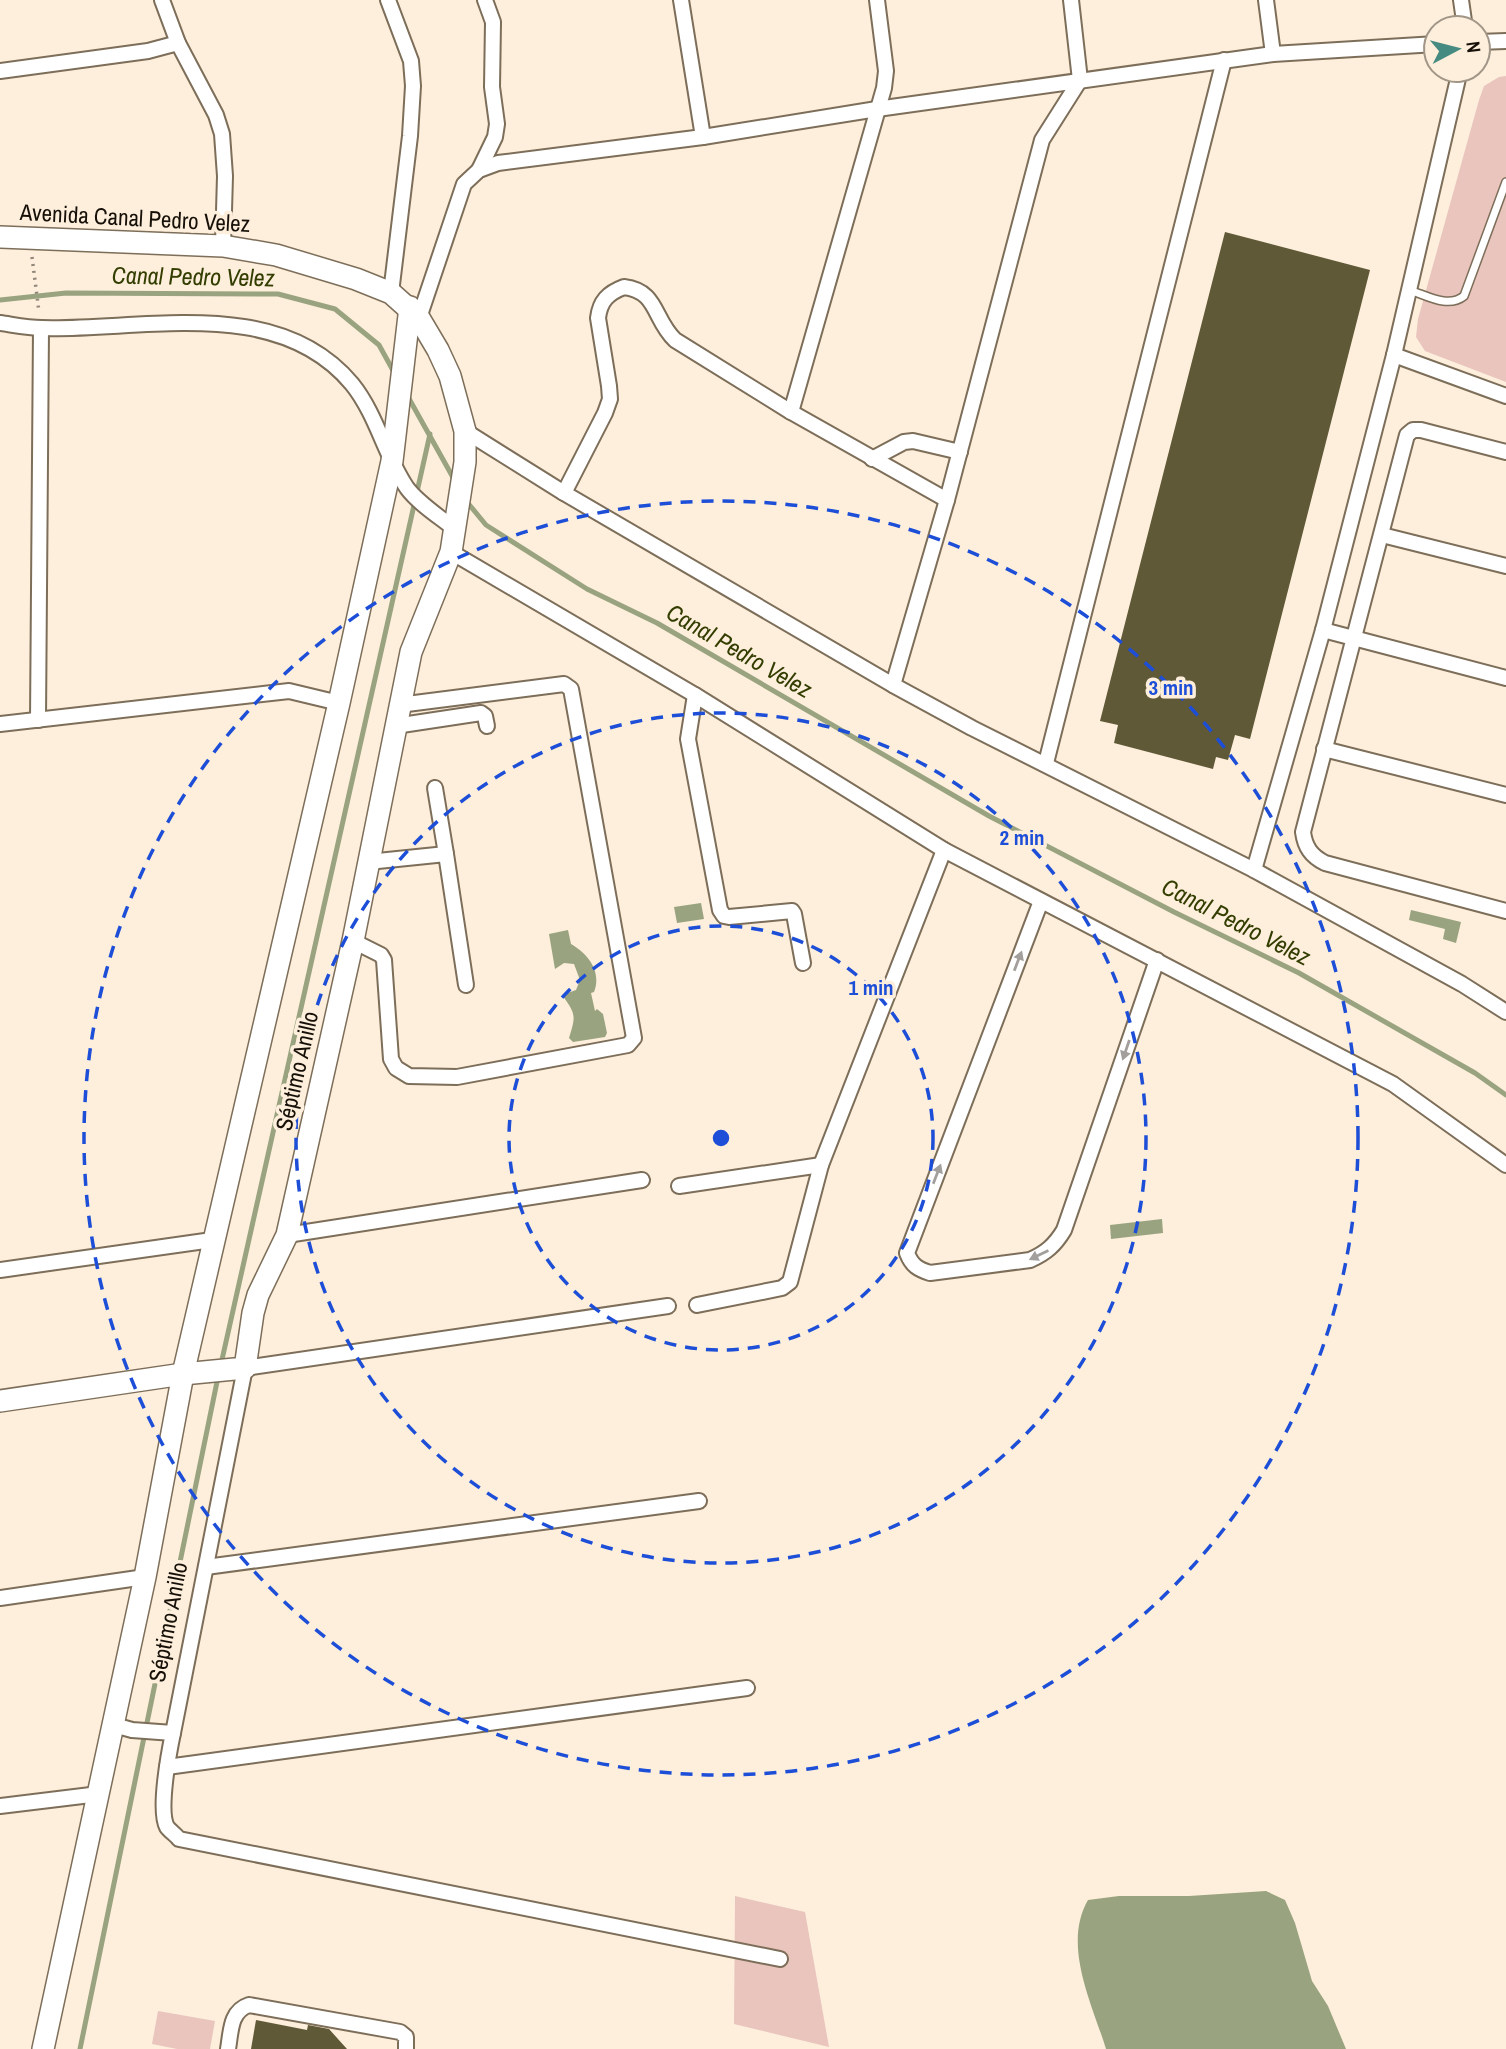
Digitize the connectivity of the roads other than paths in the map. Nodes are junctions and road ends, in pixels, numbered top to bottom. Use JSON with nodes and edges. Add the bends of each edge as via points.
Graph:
{"nodes":[{"id":1,"x":162,"y":0,"type":"edge"},
{"id":2,"x":388,"y":0,"type":"edge"},
{"id":3,"x":485,"y":0,"type":"edge"},
{"id":4,"x":681,"y":0,"type":"edge"},
{"id":5,"x":877,"y":0,"type":"edge"},
{"id":6,"x":1070,"y":0,"type":"edge"},
{"id":7,"x":1266,"y":0,"type":"edge"},
{"id":8,"x":178,"y":43,"type":"junction"},
{"id":9,"x":1422,"y":45,"type":"edge"},
{"id":10,"x":1273,"y":54,"type":"junction"},
{"id":11,"x":1224,"y":60,"type":"junction"},
{"id":12,"x":0,"y":71,"type":"edge"},
{"id":13,"x":1080,"y":80,"type":"junction"},
{"id":14,"x":1457,"y":84,"type":"edge"},
{"id":15,"x":877,"y":109,"type":"junction"},
{"id":16,"x":703,"y":137,"type":"junction"},
{"id":17,"x":479,"y":170,"type":"junction"},
{"id":18,"x":1506,"y":182,"type":"edge"},
{"id":19,"x":0,"y":237,"type":"edge"},
{"id":20,"x":223,"y":246,"type":"junction"},
{"id":21,"x":1408,"y":289,"type":"junction"},
{"id":22,"x":391,"y":293,"type":"junction"},
{"id":23,"x":414,"y":313,"type":"junction"},
{"id":24,"x":0,"y":323,"type":"edge"},
{"id":25,"x":41,"y":328,"type":"junction"},
{"id":26,"x":1394,"y":355,"type":"junction"},
{"id":27,"x":1506,"y":396,"type":"edge"},
{"id":28,"x":791,"y":412,"type":"junction"},
{"id":29,"x":465,"y":431,"type":"junction"},
{"id":30,"x":960,"y":452,"type":"junction"},
{"id":31,"x":1506,"y":452,"type":"edge"},
{"id":32,"x":872,"y":458,"type":"junction"},
{"id":33,"x":392,"y":461,"type":"junction"},
{"id":34,"x":564,"y":493,"type":"junction"},
{"id":35,"x":947,"y":500,"type":"junction"},
{"id":36,"x":455,"y":526,"type":"junction"},
{"id":37,"x":1382,"y":535,"type":"junction"},
{"id":38,"x":451,"y":552,"type":"junction"},
{"id":39,"x":1506,"y":566,"type":"edge"},
{"id":40,"x":1324,"y":630,"type":"junction"},
{"id":41,"x":1353,"y":639,"type":"junction"},
{"id":42,"x":1506,"y":678,"type":"edge"},
{"id":43,"x":893,"y":685,"type":"junction"},
{"id":44,"x":695,"y":695,"type":"junction"},
{"id":45,"x":339,"y":703,"type":"junction"},
{"id":46,"x":399,"y":705,"type":"junction"},
{"id":47,"x":38,"y":720,"type":"junction"},
{"id":48,"x":0,"y":724,"type":"edge"},
{"id":49,"x":395,"y":726,"type":"junction"},
{"id":50,"x":487,"y":726,"type":"dead end"},
{"id":51,"x":1324,"y":749,"type":"junction"},
{"id":52,"x":1046,"y":763,"type":"junction"},
{"id":53,"x":435,"y":788,"type":"dead end"},
{"id":54,"x":1506,"y":795,"type":"edge"},
{"id":55,"x":944,"y":850,"type":"junction"},
{"id":56,"x":446,"y":854,"type":"junction"},
{"id":57,"x":368,"y":862,"type":"junction"},
{"id":58,"x":1254,"y":870,"type":"junction"},
{"id":59,"x":1041,"y":901,"type":"junction"},
{"id":60,"x":1506,"y":911,"type":"edge"},
{"id":61,"x":353,"y":941,"type":"junction"},
{"id":62,"x":1157,"y":960,"type":"junction"},
{"id":63,"x":803,"y":963,"type":"dead end"},
{"id":64,"x":466,"y":985,"type":"dead end"},
{"id":65,"x":1506,"y":993,"type":"edge"},
{"id":66,"x":1503,"y":1010,"type":"edge"},
{"id":67,"x":821,"y":1165,"type":"junction"},
{"id":68,"x":1506,"y":1165,"type":"edge"},
{"id":69,"x":642,"y":1180,"type":"dead end"},
{"id":70,"x":679,"y":1186,"type":"dead end"},
{"id":71,"x":287,"y":1235,"type":"junction"},
{"id":72,"x":212,"y":1240,"type":"junction"},
{"id":73,"x":0,"y":1270,"type":"edge"},
{"id":74,"x":668,"y":1306,"type":"dead end"},
{"id":75,"x":697,"y":1306,"type":"dead end"},
{"id":76,"x":245,"y":1368,"type":"junction"},
{"id":77,"x":183,"y":1374,"type":"junction"},
{"id":78,"x":0,"y":1401,"type":"edge"},
{"id":79,"x":699,"y":1501,"type":"dead end"},
{"id":80,"x":206,"y":1567,"type":"junction"},
{"id":81,"x":145,"y":1577,"type":"junction"},
{"id":82,"x":0,"y":1598,"type":"edge"},
{"id":83,"x":747,"y":1688,"type":"dead end"},
{"id":84,"x":123,"y":1728,"type":"junction"},
{"id":85,"x":173,"y":1733,"type":"junction"},
{"id":86,"x":167,"y":1768,"type":"junction"},
{"id":87,"x":99,"y":1794,"type":"junction"},
{"id":88,"x":0,"y":1807,"type":"edge"},
{"id":89,"x":780,"y":1959,"type":"dead end"},
{"id":90,"x":43,"y":2049,"type":"edge"},
{"id":91,"x":228,"y":2049,"type":"edge"},
{"id":92,"x":406,"y":2049,"type":"edge"}],
"edges":[{"from":1,"to":8,"type":"street"},
{"from":2,"to":22,"type":"street","via":[[411,61],[413,86]]},
{"from":3,"to":17,"type":"street","via":[[493,22],[492,87],[497,124]]},
{"from":4,"to":16,"type":"street"},
{"from":5,"to":15,"type":"street","via":[[886,71]]},
{"from":6,"to":13,"type":"street"},
{"from":7,"to":10,"type":"street"},
{"from":8,"to":12,"type":"street"},
{"from":8,"to":20,"type":"street","via":[[222,134]]},
{"from":9,"to":10,"type":"street"},
{"from":10,"to":11,"type":"street"},
{"from":11,"to":13,"type":"street"},
{"from":11,"to":52,"type":"street"},
{"from":13,"to":15,"type":"street"},
{"from":13,"to":30,"type":"street","via":[[1042,140]]},
{"from":14,"to":21,"type":"street"},
{"from":15,"to":16,"type":"street"},
{"from":15,"to":28,"type":"street"},
{"from":16,"to":17,"type":"street","via":[[498,163]]},
{"from":17,"to":23,"type":"street","via":[[464,184]]},
{"from":18,"to":21,"type":"lane","via":[[1464,296],[1448,302]]},
{"from":19,"to":20,"type":"street","name":"Avenida Canal Pedro Velez"},
{"from":20,"to":22,"type":"street","name":"Avenida Canal Pedro Velez","via":[[276,255]]},
{"from":21,"to":26,"type":"street"},
{"from":22,"to":23,"type":"street","name":"Avenida Canal Pedro Velez"},
{"from":23,"to":29,"type":"street","name":"Séptimo Anillo","via":[[450,376]]},
{"from":23,"to":33,"type":"street","name":"Séptimo Anillo","via":[[405,346]]},
{"from":24,"to":25,"type":"street"},
{"from":25,"to":33,"type":"street","via":[[202,323],[275,334],[305,347],[352,385]]},
{"from":25,"to":47,"type":"street"},
{"from":26,"to":27,"type":"street"},
{"from":26,"to":40,"type":"street"},
{"from":28,"to":32,"type":"street"},
{"from":28,"to":34,"type":"street","via":[[675,340],[661,324],[650,298],[624,287],[605,297],[599,307],[610,399]]},
{"from":29,"to":34,"type":"street"},
{"from":29,"to":36,"type":"street","name":"Séptimo Anillo"},
{"from":30,"to":32,"type":"street","via":[[912,441]]},
{"from":30,"to":35,"type":"street"},
{"from":31,"to":37,"type":"street","via":[[1413,430],[1404,442]]},
{"from":32,"to":35,"type":"street"},
{"from":33,"to":36,"type":"street","via":[[409,490]]},
{"from":33,"to":45,"type":"street","name":"Séptimo Anillo"},
{"from":34,"to":43,"type":"street"},
{"from":35,"to":43,"type":"street"},
{"from":36,"to":38,"type":"street","name":"Séptimo Anillo"},
{"from":37,"to":39,"type":"street"},
{"from":37,"to":41,"type":"street"},
{"from":38,"to":44,"type":"street"},
{"from":38,"to":46,"type":"street","name":"Séptimo Anillo","via":[[411,652]]},
{"from":40,"to":41,"type":"street"},
{"from":40,"to":58,"type":"street"},
{"from":41,"to":42,"type":"street"},
{"from":41,"to":51,"type":"street"},
{"from":43,"to":52,"type":"street"},
{"from":44,"to":55,"type":"street"},
{"from":44,"to":63,"type":"street","via":[[688,739],[720,910],[729,917],[792,911]]},
{"from":45,"to":47,"type":"street","via":[[289,691]]},
{"from":45,"to":72,"type":"street","name":"Séptimo Anillo"},
{"from":46,"to":49,"type":"street","name":"Séptimo Anillo"},
{"from":46,"to":61,"type":"street","via":[[564,684],[571,689],[635,1038],[628,1045],[457,1077],[410,1076],[391,1059],[384,960]]},
{"from":47,"to":48,"type":"street"},
{"from":49,"to":50,"type":"street","via":[[481,713]]},
{"from":49,"to":57,"type":"street","name":"Séptimo Anillo"},
{"from":51,"to":54,"type":"street"},
{"from":51,"to":60,"type":"street","via":[[1303,832],[1305,844],[1316,858]]},
{"from":52,"to":58,"type":"street"},
{"from":53,"to":56,"type":"street"},
{"from":55,"to":59,"type":"street"},
{"from":55,"to":67,"type":"street"},
{"from":56,"to":57,"type":"street"},
{"from":56,"to":64,"type":"street"},
{"from":57,"to":61,"type":"street","name":"Séptimo Anillo"},
{"from":58,"to":66,"type":"street"},
{"from":59,"to":62,"type":"street"},
{"from":62,"to":59,"type":"street","one_way":true,"via":[[1065,1230],[1056,1244],[1030,1260],[930,1273],[918,1269],[907,1253]]},
{"from":61,"to":71,"type":"street","name":"Séptimo Anillo"},
{"from":62,"to":68,"type":"street","via":[[1383,1077]]},
{"from":65,"to":66,"type":"street"},
{"from":67,"to":70,"type":"street"},
{"from":67,"to":75,"type":"street","via":[[787,1285]]},
{"from":69,"to":71,"type":"street"},
{"from":71,"to":76,"type":"street","name":"Séptimo Anillo","via":[[258,1295]]},
{"from":72,"to":73,"type":"street"},
{"from":72,"to":77,"type":"street","name":"Séptimo Anillo"},
{"from":74,"to":76,"type":"street"},
{"from":76,"to":77,"type":"street"},
{"from":76,"to":80,"type":"street","name":"Séptimo Anillo"},
{"from":77,"to":78,"type":"street"},
{"from":77,"to":81,"type":"street","name":"Séptimo Anillo"},
{"from":79,"to":80,"type":"street"},
{"from":80,"to":85,"type":"street","name":"Séptimo Anillo"},
{"from":81,"to":82,"type":"street"},
{"from":81,"to":84,"type":"street","name":"Séptimo Anillo"},
{"from":83,"to":86,"type":"street"},
{"from":84,"to":85,"type":"street"},
{"from":84,"to":87,"type":"street","name":"Séptimo Anillo"},
{"from":85,"to":86,"type":"street","name":"Séptimo Anillo"},
{"from":86,"to":89,"type":"street","name":"Séptimo Anillo","via":[[164,1814],[167,1827],[179,1839]]},
{"from":87,"to":88,"type":"street"},
{"from":87,"to":90,"type":"street","name":"Séptimo Anillo"},
{"from":91,"to":92,"type":"street","via":[[235,2014],[249,2005],[400,2032]]}]}
